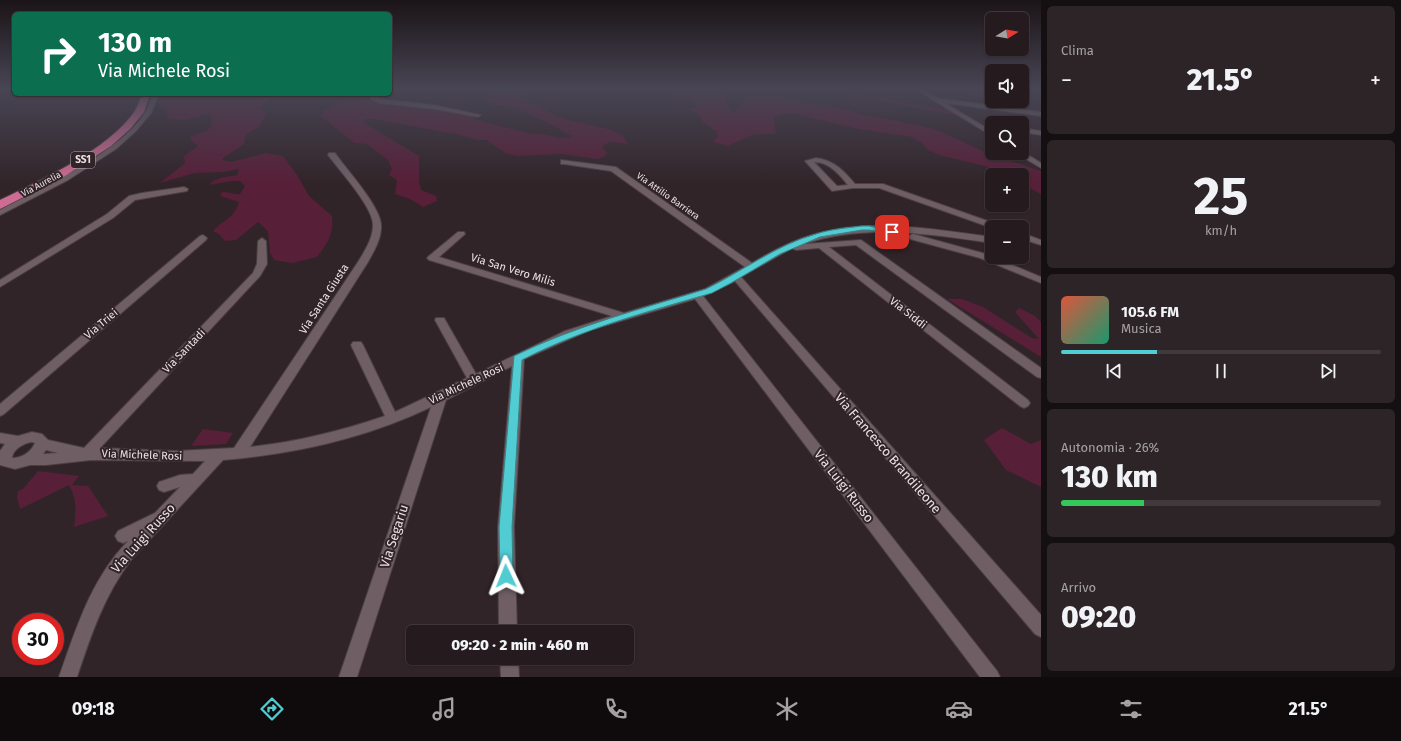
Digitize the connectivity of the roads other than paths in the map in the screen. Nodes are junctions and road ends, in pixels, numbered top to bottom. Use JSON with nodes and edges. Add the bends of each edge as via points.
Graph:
{"nodes":[{"id":1,"x":123,"y":121,"type":"edge"},
{"id":2,"x":131,"y":121,"type":"edge"},
{"id":3,"x":141,"y":121,"type":"edge"},
{"id":4,"x":970,"y":121,"type":"edge"},
{"id":5,"x":976,"y":124,"type":"junction"},
{"id":6,"x":985,"y":125,"type":"edge"},
{"id":7,"x":985,"y":130,"type":"edge"},
{"id":8,"x":1029,"y":131,"type":"edge"},
{"id":9,"x":1041,"y":133,"type":"edge"},
{"id":10,"x":332,"y":155,"type":"dead end"},
{"id":11,"x":1029,"y":159,"type":"edge"},
{"id":12,"x":564,"y":162,"type":"dead end"},
{"id":13,"x":1041,"y":166,"type":"edge"},
{"id":14,"x":853,"y":186,"type":"junction"},
{"id":15,"x":184,"y":189,"type":"dead end"},
{"id":16,"x":0,"y":200,"type":"edge"},
{"id":17,"x":0,"y":205,"type":"edge"},
{"id":18,"x":0,"y":213,"type":"edge"},
{"id":19,"x":985,"y":223,"type":"edge"},
{"id":20,"x":869,"y":228,"type":"junction"},
{"id":21,"x":461,"y":234,"type":"dead end"},
{"id":22,"x":203,"y":238,"type":"dead end"},
{"id":23,"x":985,"y":239,"type":"edge"},
{"id":24,"x":1029,"y":239,"type":"edge"},
{"id":25,"x":262,"y":241,"type":"dead end"},
{"id":26,"x":1029,"y":243,"type":"edge"},
{"id":27,"x":1040,"y":244,"type":"edge"},
{"id":28,"x":821,"y":245,"type":"junction"},
{"id":29,"x":785,"y":248,"type":"junction"},
{"id":30,"x":751,"y":267,"type":"junction"},
{"id":31,"x":736,"y":277,"type":"junction"},
{"id":32,"x":1041,"y":280,"type":"edge"},
{"id":33,"x":0,"y":284,"type":"edge"},
{"id":34,"x":697,"y":295,"type":"junction"},
{"id":35,"x":622,"y":316,"type":"junction"},
{"id":36,"x":440,"y":320,"type":"dead end"},
{"id":37,"x":357,"y":345,"type":"dead end"},
{"id":38,"x":518,"y":359,"type":"junction"},
{"id":39,"x":1041,"y":374,"type":"edge"},
{"id":40,"x":474,"y":380,"type":"junction"},
{"id":41,"x":441,"y":395,"type":"junction"},
{"id":42,"x":1024,"y":403,"type":"dead end"},
{"id":43,"x":0,"y":410,"type":"edge"},
{"id":44,"x":392,"y":418,"type":"junction"},
{"id":45,"x":0,"y":438,"type":"edge"},
{"id":46,"x":19,"y":441,"type":"junction"},
{"id":47,"x":42,"y":444,"type":"junction"},
{"id":48,"x":87,"y":453,"type":"junction"},
{"id":49,"x":2,"y":454,"type":"edge"},
{"id":50,"x":238,"y":454,"type":"junction"},
{"id":51,"x":220,"y":455,"type":"junction"},
{"id":52,"x":29,"y":459,"type":"junction"},
{"id":53,"x":196,"y":480,"type":"junction"},
{"id":54,"x":164,"y":486,"type":"dead end"},
{"id":55,"x":161,"y":517,"type":"junction"},
{"id":56,"x":123,"y":536,"type":"dead end"},
{"id":57,"x":508,"y":625,"type":"edge"},
{"id":58,"x":1041,"y":628,"type":"edge"},
{"id":59,"x":509,"y":665,"type":"edge"},
{"id":60,"x":68,"y":677,"type":"edge"},
{"id":61,"x":348,"y":677,"type":"edge"},
{"id":62,"x":510,"y":677,"type":"edge"},
{"id":63,"x":991,"y":677,"type":"edge"}],
"edges":[{"from":1,"to":16,"type":"highway","name":"Via Aurelia","number":"SS1","via":[[108,135],[66,164]]},
{"from":2,"to":17,"type":"highway","name":"Via Aurelia","number":"SS1","via":[[99,149],[54,177]]},
{"from":3,"to":18,"type":"street","via":[[113,147],[73,174]]},
{"from":4,"to":5,"type":"street"},
{"from":5,"to":6,"type":"street"},
{"from":5,"to":7,"type":"street"},
{"from":8,"to":9,"type":"street"},
{"from":10,"to":50,"type":"street","name":"Via Santa Giusta","via":[[374,212],[377,222],[374,239],[363,262]]},
{"from":11,"to":13,"type":"street"},
{"from":12,"to":30,"type":"street","name":"Via Attilio Barriera","via":[[613,169]]},
{"from":14,"to":14,"type":"street","via":[[835,189],[810,161],[833,165]]},
{"from":14,"to":19,"type":"street","via":[[880,186]]},
{"from":15,"to":33,"type":"street","via":[[131,198],[110,216]]},
{"from":20,"to":23,"type":"street","name":"Via Michele Rosi","via":[[902,229]]},
{"from":20,"to":29,"type":"street","name":"Via Michele Rosi","via":[[825,233]]},
{"from":20,"to":32,"type":"street","via":[[962,249]]},
{"from":21,"to":35,"type":"street","name":"Via San Vero Milis","via":[[432,258]]},
{"from":22,"to":43,"type":"street","name":"Via Triei"},
{"from":24,"to":27,"type":"street"},
{"from":25,"to":48,"type":"street","name":"Via Santadi","via":[[262,262],[256,275]]},
{"from":26,"to":27,"type":"street"},
{"from":28,"to":29,"type":"street"},
{"from":28,"to":39,"type":"street","via":[[858,242]]},
{"from":28,"to":42,"type":"street","name":"Via Siddi"},
{"from":29,"to":30,"type":"street","name":"Via Michele Rosi"},
{"from":30,"to":31,"type":"street","name":"Via Michele Rosi"},
{"from":31,"to":34,"type":"street","name":"Via Michele Rosi"},
{"from":31,"to":58,"type":"street","name":"Via Francesco Brandileone"},
{"from":34,"to":35,"type":"street","name":"Via Michele Rosi"},
{"from":34,"to":63,"type":"street","name":"Via Luigi Russo"},
{"from":35,"to":38,"type":"street","name":"Via Michele Rosi","via":[[571,333]]},
{"from":36,"to":40,"type":"street"},
{"from":37,"to":44,"type":"street"},
{"from":38,"to":40,"type":"street","name":"Via Michele Rosi"},
{"from":38,"to":57,"type":"street","via":[[506,527]]},
{"from":40,"to":41,"type":"street","name":"Via Michele Rosi"},
{"from":41,"to":44,"type":"street","name":"Via Michele Rosi"},
{"from":41,"to":61,"type":"street","name":"Via Segariu"},
{"from":44,"to":50,"type":"street","name":"Via Michele Rosi","via":[[326,438]]},
{"from":45,"to":46,"type":"street","name":"Via Michele Rosi"},
{"from":46,"to":47,"type":"street","name":"Via Michele Rosi","via":[[36,437]]},
{"from":46,"to":49,"type":"street"},
{"from":47,"to":48,"type":"street","name":"Via Michele Rosi"},
{"from":47,"to":52,"type":"street","via":[[38,452]]},
{"from":48,"to":51,"type":"street","name":"Via Michele Rosi"},
{"from":48,"to":52,"type":"street","name":"Via Michele Rosi","via":[[44,460]]},
{"from":49,"to":52,"type":"street","name":"Via Michele Rosi","via":[[8,463]]},
{"from":50,"to":51,"type":"street","name":"Via Michele Rosi"},
{"from":51,"to":53,"type":"street","name":"Via Luigi Russo"},
{"from":53,"to":54,"type":"street"},
{"from":53,"to":55,"type":"street","name":"Via Luigi Russo"},
{"from":55,"to":56,"type":"street"},
{"from":55,"to":60,"type":"street","name":"Via Luigi Russo","via":[[125,555],[106,581],[94,604]]},
{"from":59,"to":62,"type":"street"}]}
